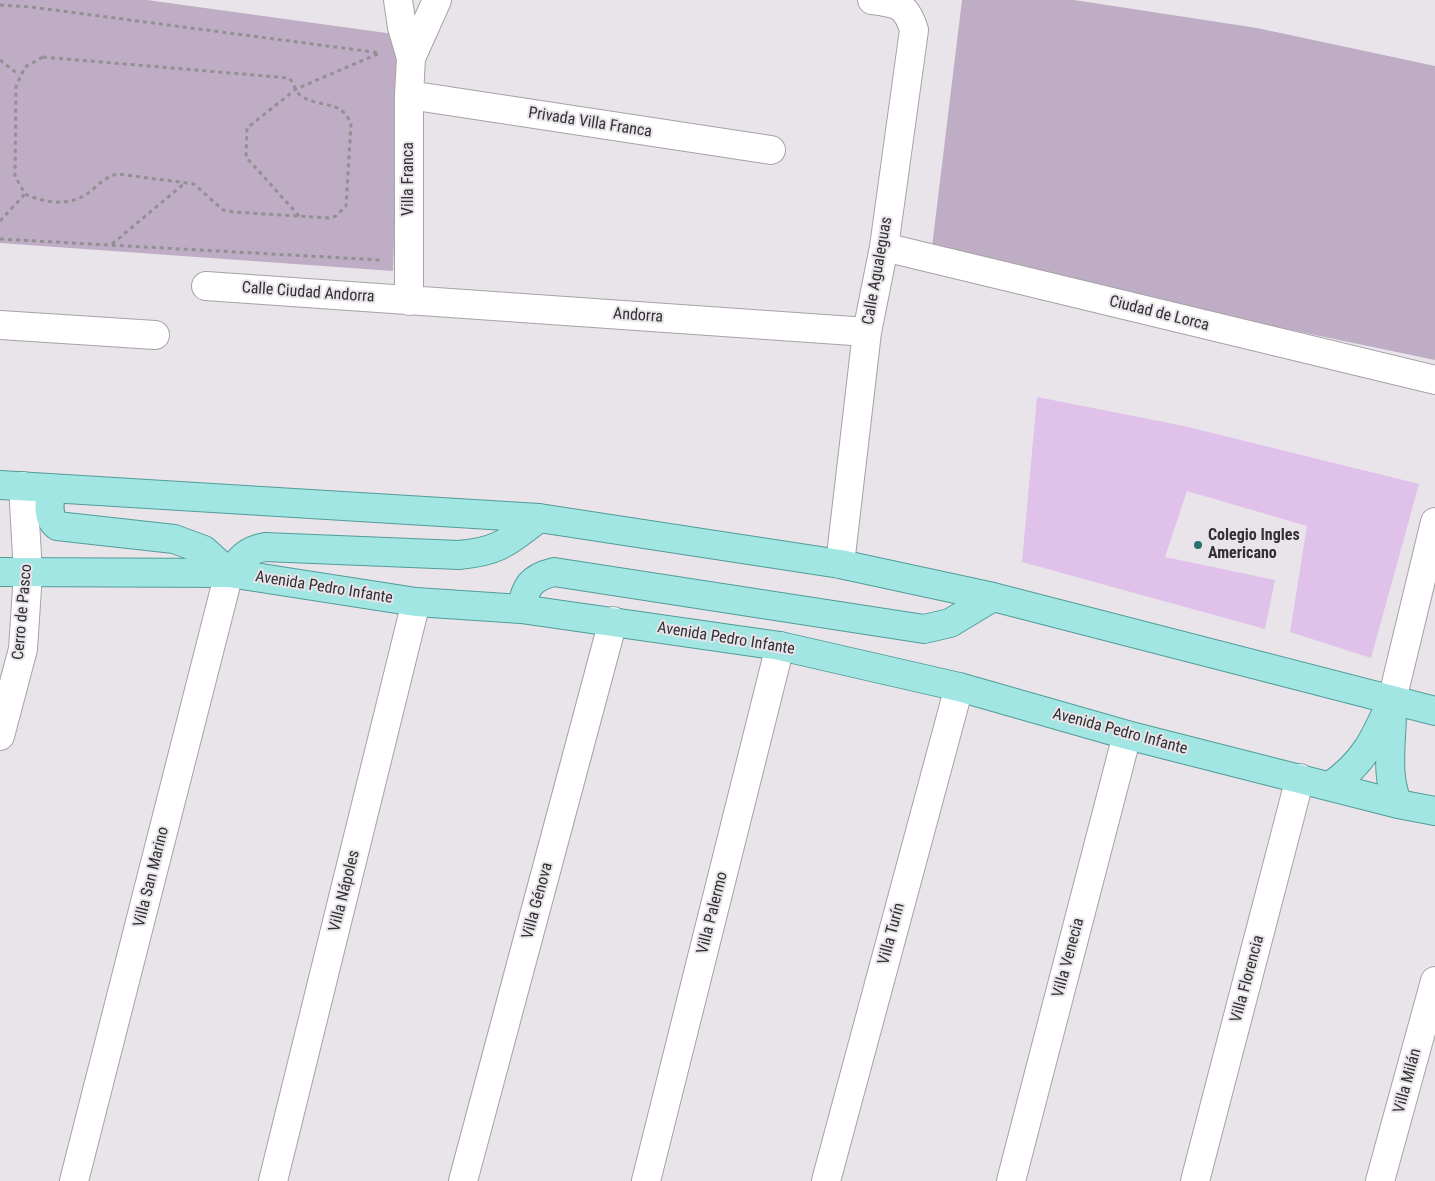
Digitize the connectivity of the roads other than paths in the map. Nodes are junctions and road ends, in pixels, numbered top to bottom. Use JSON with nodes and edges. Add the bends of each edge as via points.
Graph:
{"nodes":[{"id":1,"x":398,"y":0,"type":"edge"},
{"id":2,"x":437,"y":0,"type":"edge"},
{"id":3,"x":875,"y":0,"type":"edge"},
{"id":4,"x":411,"y":58,"type":"junction"},
{"id":5,"x":409,"y":95,"type":"junction"},
{"id":6,"x":771,"y":150,"type":"dead end"},
{"id":7,"x":884,"y":247,"type":"junction"},
{"id":8,"x":206,"y":286,"type":"dead end"},
{"id":9,"x":409,"y":300,"type":"junction"},
{"id":10,"x":0,"y":325,"type":"edge"},
{"id":11,"x":867,"y":332,"type":"junction"},
{"id":12,"x":155,"y":335,"type":"dead end"},
{"id":13,"x":1435,"y":380,"type":"edge"},
{"id":14,"x":12,"y":485,"type":"edge"},
{"id":15,"x":51,"y":488,"type":"junction"},
{"id":16,"x":539,"y":518,"type":"junction"},
{"id":17,"x":1435,"y":522,"type":"edge"},
{"id":18,"x":840,"y":564,"type":"junction"},
{"id":19,"x":0,"y":572,"type":"edge"},
{"id":20,"x":28,"y":573,"type":"junction"},
{"id":21,"x":229,"y":573,"type":"junction"},
{"id":22,"x":993,"y":597,"type":"junction"},
{"id":23,"x":416,"y":602,"type":"junction"},
{"id":24,"x":520,"y":609,"type":"junction"},
{"id":25,"x":613,"y":621,"type":"junction"},
{"id":26,"x":780,"y":646,"type":"junction"},
{"id":27,"x":959,"y":687,"type":"junction"},
{"id":28,"x":1392,"y":700,"type":"junction"},
{"id":29,"x":1435,"y":711,"type":"edge"},
{"id":30,"x":1127,"y":735,"type":"junction"},
{"id":31,"x":0,"y":736,"type":"edge"},
{"id":32,"x":1300,"y":778,"type":"junction"},
{"id":33,"x":1330,"y":786,"type":"junction"},
{"id":34,"x":1398,"y":804,"type":"junction"},
{"id":35,"x":1435,"y":811,"type":"edge"},
{"id":36,"x":1435,"y":981,"type":"edge"},
{"id":37,"x":74,"y":1181,"type":"edge"},
{"id":38,"x":273,"y":1181,"type":"edge"},
{"id":39,"x":463,"y":1181,"type":"edge"},
{"id":40,"x":646,"y":1181,"type":"edge"},
{"id":41,"x":826,"y":1181,"type":"edge"},
{"id":42,"x":1011,"y":1181,"type":"edge"},
{"id":43,"x":1195,"y":1181,"type":"edge"},
{"id":44,"x":1380,"y":1181,"type":"edge"}],
"edges":[{"from":1,"to":4,"type":"street","name":"Villa Franca"},
{"from":2,"to":4,"type":"street","name":"Villa Franca"},
{"from":3,"to":7,"type":"street","name":"Calle Agualeguas","via":[[901,6],[909,15],[914,30]]},
{"from":4,"to":5,"type":"street","name":"Villa Franca"},
{"from":5,"to":6,"type":"street","name":"Privada Villa Franca"},
{"from":5,"to":9,"type":"street","name":"Villa Franca"},
{"from":7,"to":11,"type":"street","name":"Calle Agualeguas"},
{"from":7,"to":13,"type":"street","name":"Ciudad de Lorca"},
{"from":8,"to":9,"type":"street","name":"Calle Ciudad Andorra"},
{"from":9,"to":11,"type":"street","name":"Andorra"},
{"from":10,"to":12,"type":"street"},
{"from":11,"to":18,"type":"street","name":"Calle Agualeguas"},
{"from":14,"to":15,"type":"main road"},
{"from":14,"to":20,"type":"street","name":"Cerro de Pasco"},
{"from":15,"to":16,"type":"main road"},
{"from":15,"to":21,"type":"main road","via":[[49,510],[53,523],[58,526],[174,539],[204,550]]},
{"from":16,"to":18,"type":"main road"},
{"from":16,"to":21,"type":"main road","via":[[506,544],[485,552],[264,548],[243,555]]},
{"from":17,"to":28,"type":"street"},
{"from":18,"to":22,"type":"main road"},
{"from":19,"to":20,"type":"main road","name":"Avenida Pedro Infante"},
{"from":20,"to":21,"type":"main road","name":"Avenida Pedro Infante"},
{"from":20,"to":31,"type":"street","name":"Cerro de Pasco","via":[[23,649]]},
{"from":21,"to":23,"type":"main road","name":"Avenida Pedro Infante"},
{"from":21,"to":37,"type":"street","name":"Villa San Marino"},
{"from":22,"to":24,"type":"main road","via":[[950,623],[924,629],[554,572],[536,578],[530,584]]},
{"from":22,"to":28,"type":"main road"},
{"from":23,"to":24,"type":"main road","name":"Avenida Pedro Infante"},
{"from":23,"to":38,"type":"street","name":"Villa Nápoles"},
{"from":24,"to":25,"type":"main road","name":"Avenida Pedro Infante"},
{"from":25,"to":26,"type":"main road","name":"Avenida Pedro Infante"},
{"from":25,"to":39,"type":"street","name":"Villa Génova"},
{"from":26,"to":27,"type":"main road","name":"Avenida Pedro Infante"},
{"from":26,"to":40,"type":"street","name":"Villa Palermo"},
{"from":27,"to":30,"type":"main road","name":"Avenida Pedro Infante"},
{"from":27,"to":41,"type":"street","name":"Villa Turín"},
{"from":28,"to":29,"type":"main road"},
{"from":28,"to":33,"type":"main road","via":[[1366,752],[1350,772]]},
{"from":28,"to":34,"type":"main road","via":[[1390,771],[1391,788]]},
{"from":30,"to":32,"type":"main road","name":"Avenida Pedro Infante"},
{"from":30,"to":42,"type":"street","name":"Villa Venecia"},
{"from":32,"to":33,"type":"main road","name":"Avenida Pedro Infante"},
{"from":32,"to":43,"type":"street","name":"Villa Florencia"},
{"from":33,"to":34,"type":"main road","name":"Avenida Pedro Infante"},
{"from":34,"to":35,"type":"main road","name":"Avenida Pedro Infante"},
{"from":36,"to":44,"type":"street","name":"Villa Milán"}]}
